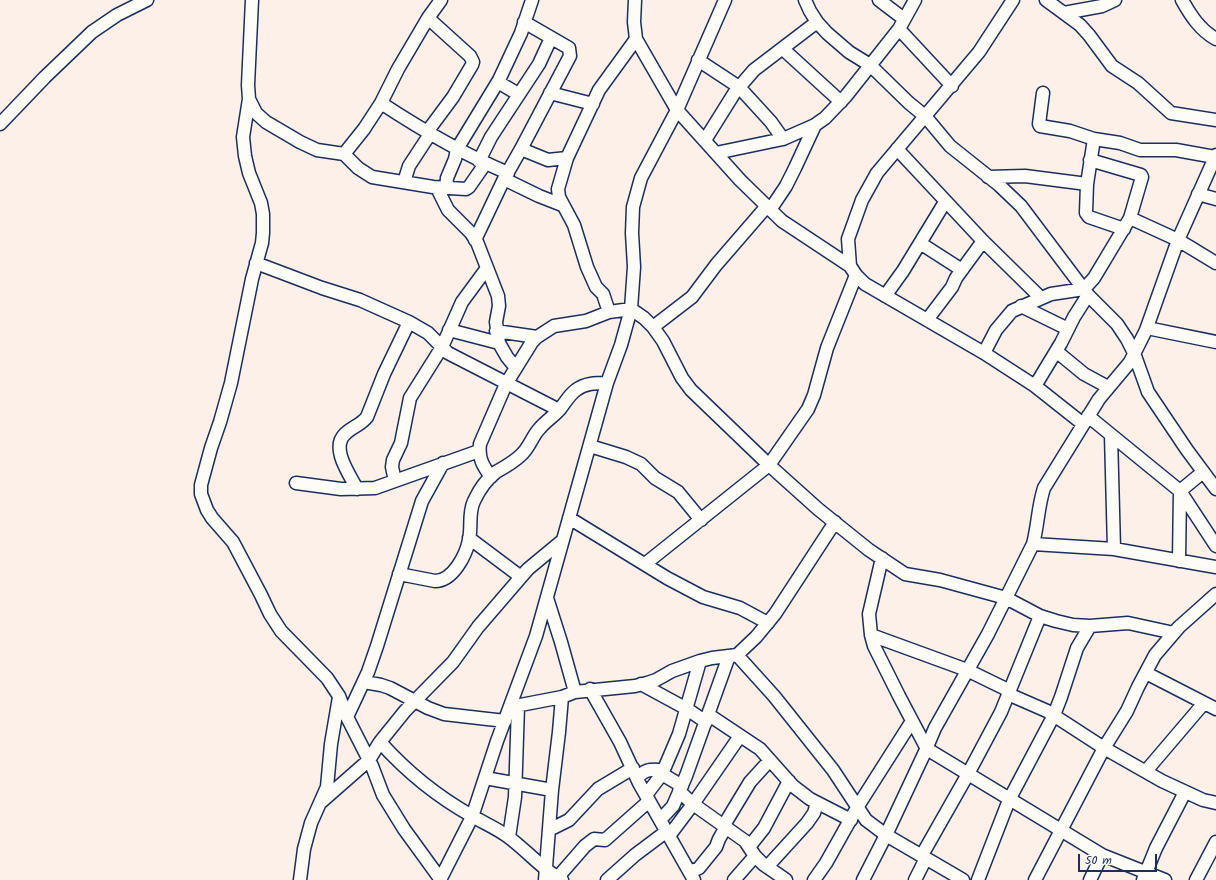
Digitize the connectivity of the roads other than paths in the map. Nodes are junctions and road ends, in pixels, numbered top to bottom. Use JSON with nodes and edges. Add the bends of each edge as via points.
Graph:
{"nodes":[{"id":1,"x":147,"y":0,"type":"edge"},
{"id":2,"x":252,"y":0,"type":"edge"},
{"id":3,"x":441,"y":0,"type":"edge"},
{"id":4,"x":635,"y":0,"type":"edge"},
{"id":5,"x":725,"y":0,"type":"edge"},
{"id":6,"x":805,"y":0,"type":"edge"},
{"id":7,"x":879,"y":0,"type":"edge"},
{"id":8,"x":915,"y":0,"type":"edge"},
{"id":9,"x":1013,"y":0,"type":"edge"},
{"id":10,"x":1046,"y":0,"type":"edge"},
{"id":11,"x":1115,"y":0,"type":"edge"},
{"id":12,"x":1182,"y":0,"type":"edge"},
{"id":13,"x":529,"y":1,"type":"edge"},
{"id":14,"x":1064,"y":13,"type":"junction"},
{"id":15,"x":428,"y":18,"type":"junction"},
{"id":16,"x":524,"y":22,"type":"junction"},
{"id":17,"x":817,"y":22,"type":"junction"},
{"id":18,"x":901,"y":24,"type":"junction"},
{"id":19,"x":551,"y":38,"type":"junction"},
{"id":20,"x":636,"y":39,"type":"junction"},
{"id":21,"x":1216,"y":39,"type":"edge"},
{"id":22,"x":783,"y":49,"type":"junction"},
{"id":23,"x":698,"y":60,"type":"junction"},
{"id":24,"x":870,"y":66,"type":"junction"},
{"id":25,"x":498,"y":82,"type":"junction"},
{"id":26,"x":952,"y":86,"type":"junction"},
{"id":27,"x":739,"y":87,"type":"junction"},
{"id":28,"x":550,"y":93,"type":"junction"},
{"id":29,"x":518,"y":94,"type":"junction"},
{"id":30,"x":1043,"y":94,"type":"dead end"},
{"id":31,"x":249,"y":99,"type":"junction"},
{"id":32,"x":841,"y":102,"type":"junction"},
{"id":33,"x":381,"y":103,"type":"junction"},
{"id":34,"x":592,"y":104,"type":"junction"},
{"id":35,"x":677,"y":110,"type":"junction"},
{"id":36,"x":925,"y":116,"type":"junction"},
{"id":37,"x":1216,"y":120,"type":"edge"},
{"id":38,"x":0,"y":124,"type":"edge"},
{"id":39,"x":815,"y":125,"type":"junction"},
{"id":40,"x":428,"y":133,"type":"junction"},
{"id":41,"x":783,"y":139,"type":"junction"},
{"id":42,"x":1094,"y":139,"type":"junction"},
{"id":43,"x":705,"y":140,"type":"junction"},
{"id":44,"x":457,"y":149,"type":"junction"},
{"id":45,"x":521,"y":149,"type":"junction"},
{"id":46,"x":897,"y":149,"type":"junction"},
{"id":47,"x":716,"y":153,"type":"junction"},
{"id":48,"x":344,"y":154,"type":"junction"},
{"id":49,"x":1216,"y":156,"type":"edge"},
{"id":50,"x":567,"y":158,"type":"junction"},
{"id":51,"x":1090,"y":160,"type":"junction"},
{"id":52,"x":482,"y":162,"type":"junction"},
{"id":53,"x":506,"y":176,"type":"junction"},
{"id":54,"x":988,"y":177,"type":"junction"},
{"id":55,"x":404,"y":182,"type":"junction"},
{"id":56,"x":1087,"y":184,"type":"junction"},
{"id":57,"x":442,"y":188,"type":"junction"},
{"id":58,"x":1198,"y":194,"type":"junction"},
{"id":59,"x":1216,"y":199,"type":"edge"},
{"id":60,"x":945,"y":202,"type":"junction"},
{"id":61,"x":562,"y":205,"type":"junction"},
{"id":62,"x":769,"y":208,"type":"junction"},
{"id":63,"x":1130,"y":218,"type":"junction"},
{"id":64,"x":1124,"y":229,"type":"junction"},
{"id":65,"x":475,"y":240,"type":"junction"},
{"id":66,"x":1178,"y":240,"type":"junction"},
{"id":67,"x":983,"y":241,"type":"junction"},
{"id":68,"x":920,"y":243,"type":"junction"},
{"id":69,"x":256,"y":263,"type":"junction"},
{"id":70,"x":1216,"y":263,"type":"edge"},
{"id":71,"x":487,"y":268,"type":"junction"},
{"id":72,"x":853,"y":270,"type":"junction"},
{"id":73,"x":962,"y":270,"type":"junction"},
{"id":74,"x":1086,"y":292,"type":"junction"},
{"id":75,"x":885,"y":296,"type":"junction"},
{"id":76,"x":1041,"y":298,"type":"junction"},
{"id":77,"x":1021,"y":306,"type":"junction"},
{"id":78,"x":631,"y":309,"type":"junction"},
{"id":79,"x":609,"y":312,"type":"junction"},
{"id":80,"x":927,"y":320,"type":"junction"},
{"id":81,"x":409,"y":322,"type":"junction"},
{"id":82,"x":653,"y":327,"type":"junction"},
{"id":83,"x":1147,"y":328,"type":"junction"},
{"id":84,"x":1068,"y":329,"type":"junction"},
{"id":85,"x":448,"y":330,"type":"junction"},
{"id":86,"x":496,"y":331,"type":"junction"},
{"id":87,"x":537,"y":337,"type":"junction"},
{"id":88,"x":1216,"y":342,"type":"edge"},
{"id":89,"x":499,"y":343,"type":"junction"},
{"id":90,"x":442,"y":347,"type":"junction"},
{"id":91,"x":1056,"y":351,"type":"junction"},
{"id":92,"x":984,"y":353,"type":"junction"},
{"id":93,"x":1134,"y":353,"type":"junction"},
{"id":94,"x":516,"y":368,"type":"junction"},
{"id":95,"x":607,"y":383,"type":"junction"},
{"id":96,"x":506,"y":384,"type":"junction"},
{"id":97,"x":1035,"y":386,"type":"junction"},
{"id":98,"x":1108,"y":388,"type":"junction"},
{"id":99,"x":559,"y":410,"type":"junction"},
{"id":100,"x":1086,"y":420,"type":"junction"},
{"id":101,"x":1111,"y":435,"type":"junction"},
{"id":102,"x":590,"y":446,"type":"junction"},
{"id":103,"x":479,"y":451,"type":"junction"},
{"id":104,"x":443,"y":463,"type":"junction"},
{"id":105,"x":769,"y":465,"type":"junction"},
{"id":106,"x":1203,"y":472,"type":"junction"},
{"id":107,"x":491,"y":477,"type":"junction"},
{"id":108,"x":395,"y":481,"type":"junction"},
{"id":109,"x":296,"y":483,"type":"dead end"},
{"id":110,"x":357,"y":489,"type":"junction"},
{"id":111,"x":1216,"y":489,"type":"edge"},
{"id":112,"x":1180,"y":491,"type":"junction"},
{"id":113,"x":570,"y":518,"type":"junction"},
{"id":114,"x":701,"y":520,"type":"junction"},
{"id":115,"x":835,"y":522,"type":"junction"},
{"id":116,"x":469,"y":538,"type":"junction"},
{"id":117,"x":563,"y":540,"type":"junction"},
{"id":118,"x":1033,"y":544,"type":"junction"},
{"id":119,"x":1216,"y":546,"type":"edge"},
{"id":120,"x":1114,"y":550,"type":"junction"},
{"id":121,"x":882,"y":558,"type":"junction"},
{"id":122,"x":1179,"y":561,"type":"junction"},
{"id":123,"x":645,"y":564,"type":"junction"},
{"id":124,"x":1216,"y":567,"type":"edge"},
{"id":125,"x":399,"y":574,"type":"junction"},
{"id":126,"x":521,"y":577,"type":"junction"},
{"id":127,"x":1216,"y":594,"type":"edge"},
{"id":128,"x":547,"y":598,"type":"junction"},
{"id":129,"x":1006,"y":598,"type":"junction"},
{"id":130,"x":1040,"y":616,"type":"junction"},
{"id":131,"x":768,"y":623,"type":"junction"},
{"id":132,"x":1090,"y":626,"type":"junction"},
{"id":133,"x":1174,"y":633,"type":"junction"},
{"id":134,"x":871,"y":635,"type":"junction"},
{"id":135,"x":733,"y":656,"type":"junction"},
{"id":136,"x":700,"y":661,"type":"junction"},
{"id":137,"x":968,"y":670,"type":"junction"},
{"id":138,"x":1146,"y":673,"type":"junction"},
{"id":139,"x":364,"y":682,"type":"junction"},
{"id":140,"x":641,"y":684,"type":"junction"},
{"id":141,"x":590,"y":689,"type":"junction"},
{"id":142,"x":575,"y":692,"type":"junction"},
{"id":143,"x":1009,"y":692,"type":"junction"},
{"id":144,"x":339,"y":696,"type":"junction"},
{"id":145,"x":562,"y":697,"type":"junction"},
{"id":146,"x":414,"y":702,"type":"junction"},
{"id":147,"x":1204,"y":703,"type":"junction"},
{"id":148,"x":514,"y":706,"type":"junction"},
{"id":149,"x":687,"y":709,"type":"junction"},
{"id":150,"x":1216,"y":709,"type":"edge"},
{"id":151,"x":1054,"y":715,"type":"junction"},
{"id":152,"x":347,"y":716,"type":"junction"},
{"id":153,"x":708,"y":719,"type":"junction"},
{"id":154,"x":505,"y":721,"type":"junction"},
{"id":155,"x":912,"y":721,"type":"junction"},
{"id":156,"x":740,"y":736,"type":"junction"},
{"id":157,"x":380,"y":742,"type":"junction"},
{"id":158,"x":1104,"y":748,"type":"junction"},
{"id":159,"x":927,"y":749,"type":"junction"},
{"id":160,"x":369,"y":760,"type":"junction"},
{"id":161,"x":770,"y":760,"type":"junction"},
{"id":162,"x":1146,"y":771,"type":"junction"},
{"id":163,"x":663,"y":772,"type":"junction"},
{"id":164,"x":635,"y":773,"type":"junction"},
{"id":165,"x":968,"y":774,"type":"junction"},
{"id":166,"x":485,"y":778,"type":"junction"},
{"id":167,"x":789,"y":781,"type":"junction"},
{"id":168,"x":516,"y":783,"type":"junction"},
{"id":169,"x":680,"y":789,"type":"junction"},
{"id":170,"x":552,"y":790,"type":"junction"},
{"id":171,"x":1185,"y":792,"type":"junction"},
{"id":172,"x":648,"y":798,"type":"junction"},
{"id":173,"x":1009,"y":800,"type":"junction"},
{"id":174,"x":320,"y":803,"type":"junction"},
{"id":175,"x":817,"y":803,"type":"junction"},
{"id":176,"x":693,"y":804,"type":"junction"},
{"id":177,"x":1216,"y":804,"type":"edge"},
{"id":178,"x":858,"y":806,"type":"junction"},
{"id":179,"x":472,"y":817,"type":"junction"},
{"id":180,"x":660,"y":820,"type":"junction"},
{"id":181,"x":850,"y":820,"type":"junction"},
{"id":182,"x":725,"y":826,"type":"junction"},
{"id":183,"x":549,"y":830,"type":"junction"},
{"id":184,"x":1061,"y":830,"type":"junction"},
{"id":185,"x":668,"y":833,"type":"junction"},
{"id":186,"x":886,"y":835,"type":"junction"},
{"id":187,"x":509,"y":837,"type":"junction"},
{"id":188,"x":1216,"y":842,"type":"edge"},
{"id":189,"x":752,"y":851,"type":"junction"},
{"id":190,"x":1102,"y":855,"type":"junction"},
{"id":191,"x":924,"y":856,"type":"junction"},
{"id":192,"x":770,"y":873,"type":"edge"},
{"id":193,"x":546,"y":875,"type":"edge"},
{"id":194,"x":692,"y":876,"type":"edge"},
{"id":195,"x":1145,"y":876,"type":"edge"},
{"id":196,"x":560,"y":879,"type":"edge"},
{"id":197,"x":300,"y":880,"type":"edge"},
{"id":198,"x":441,"y":880,"type":"edge"},
{"id":199,"x":607,"y":880,"type":"edge"},
{"id":200,"x":734,"y":880,"type":"edge"},
{"id":201,"x":786,"y":880,"type":"edge"},
{"id":202,"x":814,"y":880,"type":"edge"},
{"id":203,"x":863,"y":880,"type":"edge"},
{"id":204,"x":915,"y":880,"type":"edge"},
{"id":205,"x":963,"y":880,"type":"edge"},
{"id":206,"x":978,"y":880,"type":"edge"},
{"id":207,"x":1035,"y":880,"type":"edge"},
{"id":208,"x":1090,"y":880,"type":"edge"},
{"id":209,"x":1165,"y":880,"type":"edge"},
{"id":210,"x":1196,"y":880,"type":"edge"}],
"edges":[{"from":1,"to":38,"type":"street","via":[[117,15],[92,32]]},
{"from":2,"to":31,"type":"street"},
{"from":3,"to":15,"type":"street"},
{"from":4,"to":20,"type":"street"},
{"from":5,"to":23,"type":"street"},
{"from":6,"to":17,"type":"street"},
{"from":7,"to":18,"type":"street"},
{"from":8,"to":18,"type":"street"},
{"from":9,"to":26,"type":"street","via":[[979,52]]},
{"from":10,"to":14,"type":"street"},
{"from":11,"to":14,"type":"street","via":[[1102,6]]},
{"from":12,"to":21,"type":"street","via":[[1192,18],[1206,34]]},
{"from":13,"to":16,"type":"street"},
{"from":14,"to":37,"type":"street","via":[[1089,35],[1112,66],[1138,82],[1171,113]]},
{"from":15,"to":33,"type":"street"},
{"from":15,"to":40,"type":"street","via":[[470,56],[473,62]]},
{"from":16,"to":19,"type":"street"},
{"from":16,"to":25,"type":"street"},
{"from":17,"to":22,"type":"street"},
{"from":17,"to":24,"type":"street","via":[[849,52]]},
{"from":18,"to":24,"type":"street"},
{"from":18,"to":26,"type":"street"},
{"from":19,"to":28,"type":"street","via":[[569,48],[570,56]]},
{"from":19,"to":29,"type":"street"},
{"from":20,"to":34,"type":"street","via":[[599,90]]},
{"from":20,"to":35,"type":"street"},
{"from":22,"to":27,"type":"street","via":[[754,70]]},
{"from":22,"to":32,"type":"street"},
{"from":23,"to":27,"type":"street"},
{"from":23,"to":35,"type":"street"},
{"from":24,"to":32,"type":"street"},
{"from":24,"to":36,"type":"street"},
{"from":25,"to":29,"type":"street"},
{"from":25,"to":44,"type":"street"},
{"from":26,"to":36,"type":"street"},
{"from":27,"to":41,"type":"street"},
{"from":27,"to":43,"type":"street"},
{"from":28,"to":34,"type":"street"},
{"from":28,"to":45,"type":"street"},
{"from":29,"to":52,"type":"street","via":[[491,138]]},
{"from":30,"to":42,"type":"street","via":[[1040,126],[1070,131]]},
{"from":31,"to":48,"type":"street","via":[[256,113],[266,122],[300,142],[317,150]]},
{"from":31,"to":69,"type":"street","via":[[243,137],[245,156],[263,214],[262,243]]},
{"from":32,"to":39,"type":"street"},
{"from":33,"to":40,"type":"street"},
{"from":33,"to":48,"type":"street"},
{"from":34,"to":50,"type":"street"},
{"from":35,"to":43,"type":"street"},
{"from":35,"to":78,"type":"street","via":[[641,178],[633,207],[634,267]]},
{"from":36,"to":46,"type":"street"},
{"from":36,"to":54,"type":"street","via":[[950,146]]},
{"from":39,"to":41,"type":"street"},
{"from":39,"to":62,"type":"street","via":[[786,186]]},
{"from":40,"to":44,"type":"street"},
{"from":40,"to":55,"type":"street","via":[[409,166]]},
{"from":41,"to":47,"type":"street"},
{"from":42,"to":49,"type":"street","via":[[1120,143],[1140,150],[1176,150]]},
{"from":42,"to":51,"type":"street"},
{"from":43,"to":47,"type":"street"},
{"from":44,"to":52,"type":"street"},
{"from":44,"to":57,"type":"street"},
{"from":45,"to":50,"type":"street","via":[[548,160]]},
{"from":45,"to":53,"type":"street"},
{"from":46,"to":60,"type":"street"},
{"from":46,"to":72,"type":"street","via":[[877,173],[862,200],[848,239]]},
{"from":47,"to":62,"type":"street"},
{"from":48,"to":55,"type":"street","via":[[365,174]]},
{"from":49,"to":58,"type":"street"},
{"from":50,"to":61,"type":"street","via":[[558,189]]},
{"from":51,"to":56,"type":"street"},
{"from":51,"to":63,"type":"street","via":[[1141,175]]},
{"from":52,"to":53,"type":"street"},
{"from":52,"to":57,"type":"street","via":[[468,188]]},
{"from":53,"to":61,"type":"street","via":[[539,196]]},
{"from":53,"to":65,"type":"street"},
{"from":54,"to":56,"type":"street","via":[[1025,176]]},
{"from":54,"to":74,"type":"street","via":[[1021,206]]},
{"from":55,"to":57,"type":"street"},
{"from":56,"to":64,"type":"street","via":[[1087,215]]},
{"from":57,"to":65,"type":"street","via":[[448,210]]},
{"from":58,"to":59,"type":"street"},
{"from":58,"to":66,"type":"street"},
{"from":60,"to":67,"type":"street"},
{"from":60,"to":68,"type":"street"},
{"from":61,"to":79,"type":"street","via":[[574,225],[587,268],[596,287],[603,294]]},
{"from":62,"to":72,"type":"street","via":[[782,221]]},
{"from":62,"to":82,"type":"street","via":[[716,265],[689,300]]},
{"from":63,"to":64,"type":"street"},
{"from":63,"to":66,"type":"street"},
{"from":64,"to":74,"type":"street"},
{"from":65,"to":71,"type":"street"},
{"from":66,"to":70,"type":"street"},
{"from":66,"to":83,"type":"street"},
{"from":67,"to":73,"type":"street"},
{"from":67,"to":76,"type":"street"},
{"from":68,"to":73,"type":"street"},
{"from":68,"to":75,"type":"street"},
{"from":69,"to":81,"type":"street","via":[[360,300]]},
{"from":69,"to":144,"type":"street","via":[[231,383],[207,462],[201,494],[212,518],[233,542],[281,631],[327,678]]},
{"from":71,"to":85,"type":"street","via":[[462,302]]},
{"from":71,"to":86,"type":"street","via":[[498,296]]},
{"from":72,"to":75,"type":"street","via":[[865,284]]},
{"from":72,"to":105,"type":"street","via":[[808,409]]},
{"from":73,"to":80,"type":"street"},
{"from":74,"to":76,"type":"street","via":[[1051,294]]},
{"from":74,"to":84,"type":"street"},
{"from":74,"to":93,"type":"street","via":[[1117,324]]},
{"from":75,"to":80,"type":"street"},
{"from":76,"to":77,"type":"street"},
{"from":77,"to":84,"type":"street"},
{"from":77,"to":92,"type":"street","via":[[1012,311],[996,330]]},
{"from":78,"to":79,"type":"street"},
{"from":78,"to":82,"type":"street"},
{"from":78,"to":95,"type":"street"},
{"from":79,"to":87,"type":"street","via":[[586,321],[554,326]]},
{"from":80,"to":92,"type":"street"},
{"from":81,"to":90,"type":"street","via":[[428,333]]},
{"from":81,"to":110,"type":"street","via":[[367,417],[346,433],[339,443],[344,465]]},
{"from":82,"to":105,"type":"street","via":[[691,390]]},
{"from":83,"to":88,"type":"street"},
{"from":83,"to":93,"type":"street"},
{"from":84,"to":91,"type":"street"},
{"from":85,"to":89,"type":"street"},
{"from":85,"to":90,"type":"street"},
{"from":86,"to":87,"type":"street"},
{"from":86,"to":89,"type":"street"},
{"from":87,"to":94,"type":"street"},
{"from":89,"to":94,"type":"street"},
{"from":90,"to":96,"type":"street","via":[[453,356]]},
{"from":90,"to":108,"type":"street","via":[[410,398],[401,443],[393,460]]},
{"from":91,"to":97,"type":"street"},
{"from":91,"to":98,"type":"street","via":[[1084,374]]},
{"from":92,"to":97,"type":"street"},
{"from":93,"to":98,"type":"street"},
{"from":93,"to":106,"type":"street","via":[[1148,392]]},
{"from":94,"to":96,"type":"street"},
{"from":95,"to":99,"type":"street","via":[[585,385],[575,391]]},
{"from":95,"to":102,"type":"street"},
{"from":96,"to":99,"type":"street"},
{"from":96,"to":103,"type":"street"},
{"from":97,"to":100,"type":"street"},
{"from":98,"to":100,"type":"street"},
{"from":99,"to":107,"type":"street","via":[[540,428],[523,454]]},
{"from":100,"to":101,"type":"street"},
{"from":100,"to":118,"type":"street","via":[[1044,488]]},
{"from":101,"to":112,"type":"street"},
{"from":101,"to":120,"type":"street"},
{"from":102,"to":113,"type":"street"},
{"from":102,"to":114,"type":"street","via":[[641,464],[655,478],[678,492]]},
{"from":103,"to":104,"type":"street"},
{"from":103,"to":107,"type":"street","via":[[480,461]]},
{"from":104,"to":108,"type":"street"},
{"from":104,"to":125,"type":"street","via":[[422,501]]},
{"from":105,"to":114,"type":"street"},
{"from":105,"to":115,"type":"street"},
{"from":106,"to":111,"type":"street"},
{"from":106,"to":112,"type":"street"},
{"from":107,"to":116,"type":"street","via":[[474,501],[469,519]]},
{"from":108,"to":110,"type":"street","via":[[375,488]]},
{"from":109,"to":110,"type":"street"},
{"from":112,"to":119,"type":"street"},
{"from":112,"to":122,"type":"street"},
{"from":113,"to":117,"type":"street"},
{"from":113,"to":123,"type":"street"},
{"from":114,"to":123,"type":"street"},
{"from":115,"to":121,"type":"street"},
{"from":115,"to":131,"type":"street"},
{"from":116,"to":125,"type":"street","via":[[460,562],[444,579],[435,581]]},
{"from":116,"to":126,"type":"street"},
{"from":117,"to":126,"type":"street"},
{"from":117,"to":128,"type":"street"},
{"from":118,"to":120,"type":"street"},
{"from":118,"to":129,"type":"street"},
{"from":120,"to":122,"type":"street"},
{"from":121,"to":129,"type":"street","via":[[905,574],[940,580]]},
{"from":121,"to":134,"type":"street","via":[[869,614]]},
{"from":122,"to":124,"type":"street"},
{"from":123,"to":131,"type":"street","via":[[703,597],[740,608]]},
{"from":125,"to":139,"type":"street"},
{"from":126,"to":146,"type":"street","via":[[478,627],[453,662]]},
{"from":127,"to":133,"type":"street"},
{"from":128,"to":142,"type":"street"},
{"from":128,"to":148,"type":"street"},
{"from":129,"to":130,"type":"street"},
{"from":129,"to":137,"type":"street"},
{"from":130,"to":132,"type":"street","via":[[1073,625]]},
{"from":130,"to":143,"type":"street"},
{"from":131,"to":135,"type":"street"},
{"from":132,"to":133,"type":"street","via":[[1128,623]]},
{"from":132,"to":151,"type":"street","via":[[1077,648]]},
{"from":133,"to":138,"type":"street","via":[[1155,655]]},
{"from":134,"to":137,"type":"street"},
{"from":134,"to":155,"type":"street","via":[[874,646]]},
{"from":135,"to":136,"type":"street"},
{"from":135,"to":153,"type":"street"},
{"from":135,"to":178,"type":"street","via":[[774,696]]},
{"from":136,"to":140,"type":"street"},
{"from":136,"to":149,"type":"street"},
{"from":137,"to":143,"type":"street"},
{"from":137,"to":159,"type":"street","via":[[935,728]]},
{"from":138,"to":147,"type":"street"},
{"from":138,"to":158,"type":"street"},
{"from":139,"to":146,"type":"street","via":[[390,688]]},
{"from":139,"to":152,"type":"street"},
{"from":140,"to":141,"type":"street"},
{"from":140,"to":149,"type":"street"},
{"from":141,"to":142,"type":"street"},
{"from":141,"to":164,"type":"street"},
{"from":142,"to":145,"type":"street"},
{"from":143,"to":151,"type":"street"},
{"from":143,"to":165,"type":"street"},
{"from":144,"to":152,"type":"street"},
{"from":144,"to":174,"type":"street","via":[[327,787]]},
{"from":145,"to":148,"type":"street"},
{"from":145,"to":170,"type":"street"},
{"from":146,"to":154,"type":"street","via":[[444,714]]},
{"from":146,"to":157,"type":"street"},
{"from":147,"to":150,"type":"street"},
{"from":147,"to":162,"type":"street"},
{"from":148,"to":154,"type":"street"},
{"from":148,"to":168,"type":"street"},
{"from":149,"to":153,"type":"street"},
{"from":149,"to":163,"type":"street"},
{"from":151,"to":158,"type":"street"},
{"from":151,"to":173,"type":"street"},
{"from":152,"to":160,"type":"street"},
{"from":153,"to":156,"type":"street"},
{"from":153,"to":169,"type":"street"},
{"from":154,"to":166,"type":"street"},
{"from":155,"to":159,"type":"street"},
{"from":155,"to":178,"type":"street"},
{"from":156,"to":161,"type":"street","via":[[760,749]]},
{"from":156,"to":176,"type":"street"},
{"from":157,"to":160,"type":"street"},
{"from":157,"to":179,"type":"street","via":[[405,768],[437,794]]},
{"from":158,"to":162,"type":"street"},
{"from":158,"to":184,"type":"street"},
{"from":159,"to":165,"type":"street"},
{"from":159,"to":186,"type":"street"},
{"from":160,"to":174,"type":"street"},
{"from":160,"to":198,"type":"street","via":[[383,794],[404,829]]},
{"from":161,"to":167,"type":"street"},
{"from":161,"to":182,"type":"street","via":[[750,782]]},
{"from":162,"to":171,"type":"street"},
{"from":163,"to":164,"type":"street","via":[[648,770]]},
{"from":163,"to":169,"type":"street"},
{"from":163,"to":172,"type":"street"},
{"from":164,"to":172,"type":"street"},
{"from":164,"to":183,"type":"street","via":[[598,789],[569,820]]},
{"from":165,"to":173,"type":"street"},
{"from":165,"to":191,"type":"street"},
{"from":166,"to":168,"type":"street"},
{"from":166,"to":179,"type":"street"},
{"from":167,"to":175,"type":"street"},
{"from":167,"to":189,"type":"street"},
{"from":168,"to":170,"type":"street"},
{"from":168,"to":187,"type":"street"},
{"from":169,"to":176,"type":"street"},
{"from":169,"to":180,"type":"street","via":[[672,806]]},
{"from":170,"to":183,"type":"street"},
{"from":171,"to":177,"type":"street"},
{"from":171,"to":195,"type":"street","via":[[1156,848]]},
{"from":172,"to":180,"type":"street"},
{"from":172,"to":196,"type":"street","via":[[605,840],[594,839],[585,846]]},
{"from":173,"to":184,"type":"street"},
{"from":173,"to":206,"type":"street"},
{"from":174,"to":197,"type":"street","via":[[304,849]]},
{"from":175,"to":181,"type":"street"},
{"from":175,"to":192,"type":"street","via":[[814,813]]},
{"from":176,"to":182,"type":"street"},
{"from":176,"to":185,"type":"street"},
{"from":178,"to":181,"type":"street"},
{"from":178,"to":186,"type":"street","via":[[866,820]]},
{"from":179,"to":187,"type":"street"},
{"from":179,"to":198,"type":"street"},
{"from":180,"to":185,"type":"street"},
{"from":181,"to":202,"type":"street"},
{"from":182,"to":189,"type":"street","via":[[745,840]]},
{"from":182,"to":194,"type":"street","via":[[718,844]]},
{"from":183,"to":193,"type":"street"},
{"from":184,"to":190,"type":"street"},
{"from":184,"to":207,"type":"street"},
{"from":185,"to":194,"type":"street"},
{"from":185,"to":199,"type":"street","via":[[635,855]]},
{"from":186,"to":191,"type":"street"},
{"from":186,"to":203,"type":"street"},
{"from":187,"to":193,"type":"street","via":[[523,848]]},
{"from":188,"to":210,"type":"street"},
{"from":189,"to":192,"type":"street"},
{"from":189,"to":200,"type":"street"},
{"from":190,"to":195,"type":"street"},
{"from":190,"to":208,"type":"street"},
{"from":191,"to":204,"type":"street"},
{"from":191,"to":205,"type":"street"},
{"from":192,"to":201,"type":"street"},
{"from":193,"to":196,"type":"street"},
{"from":195,"to":209,"type":"street"}]}
